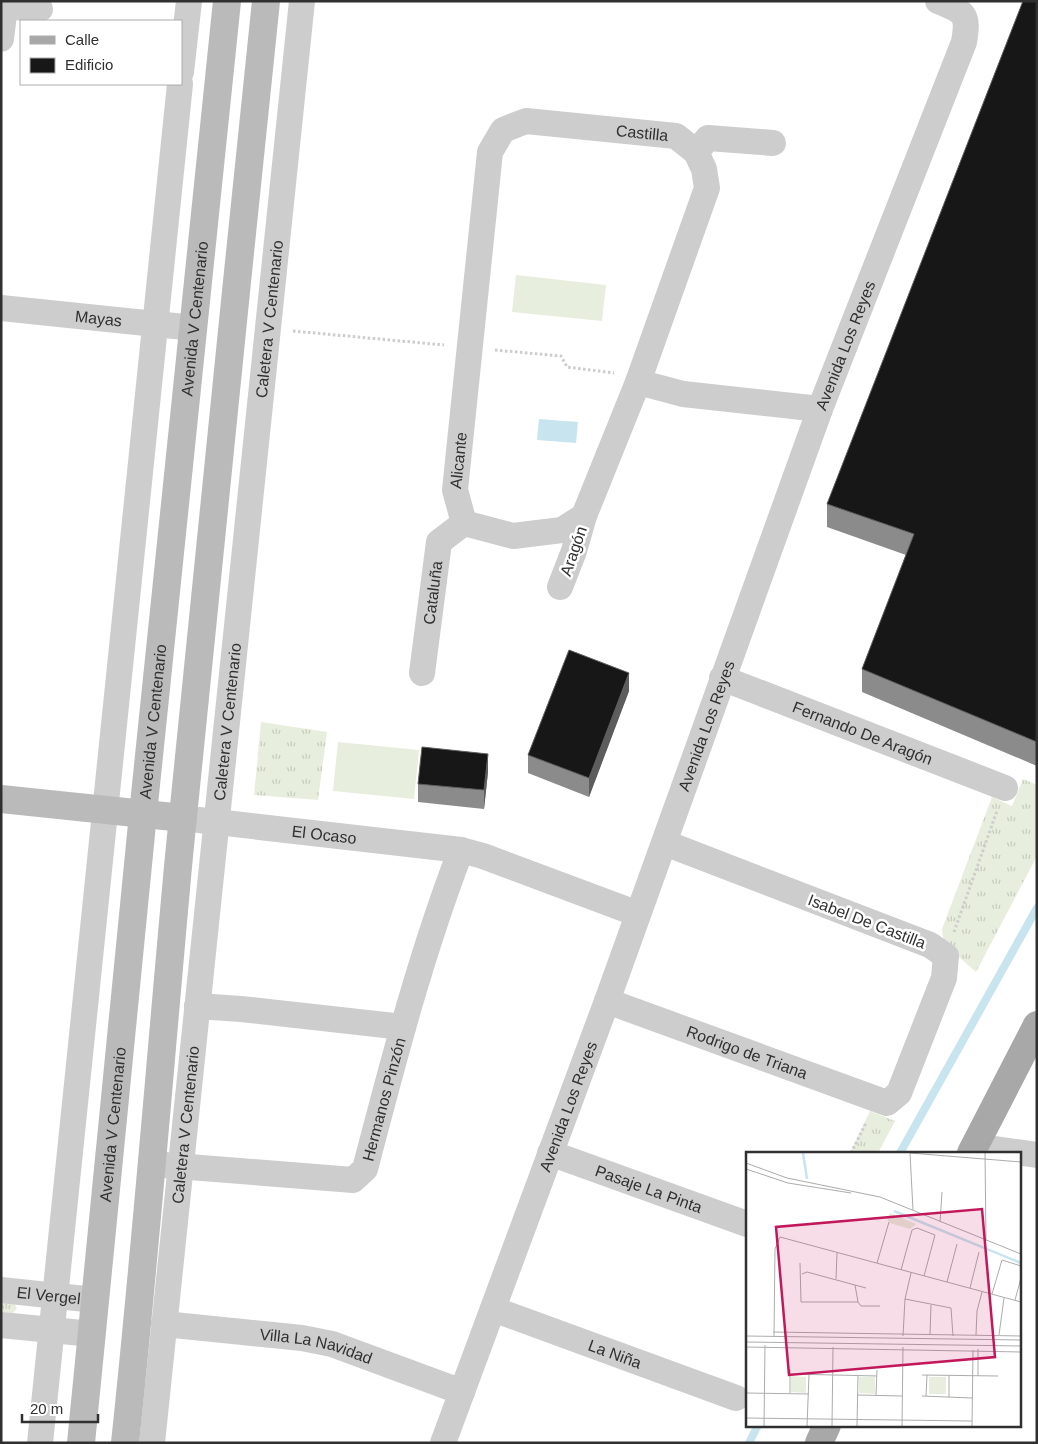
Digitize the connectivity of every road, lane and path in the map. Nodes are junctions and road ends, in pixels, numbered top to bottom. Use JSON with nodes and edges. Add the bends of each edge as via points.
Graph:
{"nodes":[{"id":1,"x":189,"y":1,"type":"edge"},
{"id":2,"x":228,"y":1,"type":"edge"},
{"id":3,"x":266,"y":1,"type":"edge"},
{"id":4,"x":302,"y":1,"type":"edge"},
{"id":5,"x":3,"y":6,"type":"edge"},
{"id":6,"x":949,"y":6,"type":"edge"},
{"id":7,"x":40,"y":9,"type":"dead end"},
{"id":8,"x":1,"y":39,"type":"edge"},
{"id":9,"x":182,"y":63,"type":"edge"},
{"id":10,"x":180,"y":85,"type":"edge"},
{"id":11,"x":503,"y":130,"type":"joint"},
{"id":12,"x":774,"y":143,"type":"dead end"},
{"id":13,"x":696,"y":152,"type":"junction"},
{"id":14,"x":1,"y":308,"type":"edge"},
{"id":15,"x":154,"y":323,"type":"junction"},
{"id":16,"x":194,"y":328,"type":"junction"},
{"id":17,"x":638,"y":382,"type":"junction"},
{"id":18,"x":820,"y":409,"type":"junction"},
{"id":19,"x":584,"y":516,"type":"junction"},
{"id":20,"x":464,"y":523,"type":"junction"},
{"id":21,"x":560,"y":587,"type":"dead end"},
{"id":22,"x":422,"y":673,"type":"dead end"},
{"id":23,"x":722,"y":678,"type":"junction"},
{"id":24,"x":1005,"y":788,"type":"joint"},
{"id":25,"x":1,"y":799,"type":"edge"},
{"id":26,"x":104,"y":810,"type":"junction"},
{"id":27,"x":143,"y":814,"type":"junction"},
{"id":28,"x":183,"y":818,"type":"junction"},
{"id":29,"x":216,"y":822,"type":"junction"},
{"id":30,"x":665,"y":843,"type":"junction"},
{"id":31,"x":461,"y":850,"type":"junction"},
{"id":32,"x":638,"y":914,"type":"junction"},
{"id":33,"x":946,"y":956,"type":"junction"},
{"id":34,"x":607,"y":1001,"type":"junction"},
{"id":35,"x":197,"y":1006,"type":"junction"},
{"id":36,"x":1037,"y":1025,"type":"edge"},
{"id":37,"x":402,"y":1027,"type":"junction"},
{"id":38,"x":882,"y":1101,"type":"junction"},
{"id":39,"x":973,"y":1150,"type":"edge"},
{"id":40,"x":852,"y":1152,"type":"edge"},
{"id":41,"x":999,"y":1152,"type":"edge"},
{"id":42,"x":550,"y":1153,"type":"junction"},
{"id":43,"x":1020,"y":1154,"type":"edge"},
{"id":44,"x":1037,"y":1155,"type":"edge"},
{"id":45,"x":151,"y":1164,"type":"junction"},
{"id":46,"x":180,"y":1166,"type":"junction"},
{"id":47,"x":746,"y":1224,"type":"edge"},
{"id":48,"x":1,"y":1290,"type":"edge"},
{"id":49,"x":56,"y":1296,"type":"junction"},
{"id":50,"x":95,"y":1300,"type":"junction"},
{"id":51,"x":493,"y":1309,"type":"junction"},
{"id":52,"x":164,"y":1324,"type":"junction"},
{"id":53,"x":1,"y":1325,"type":"edge"},
{"id":54,"x":52,"y":1330,"type":"junction"},
{"id":55,"x":92,"y":1334,"type":"junction"},
{"id":56,"x":462,"y":1392,"type":"junction"},
{"id":57,"x":736,"y":1398,"type":"dead end"},
{"id":58,"x":827,"y":1426,"type":"edge"},
{"id":59,"x":40,"y":1443,"type":"edge"},
{"id":60,"x":81,"y":1443,"type":"edge"},
{"id":61,"x":125,"y":1443,"type":"edge"},
{"id":62,"x":152,"y":1443,"type":"edge"},
{"id":63,"x":442,"y":1443,"type":"edge"},
{"id":64,"x":818,"y":1443,"type":"edge"}],
"edges":[{"from":1,"to":9,"type":"street"},
{"from":2,"to":16,"type":"main road","name":"Avenida V Centenario"},
{"from":3,"to":28,"type":"main road"},
{"from":4,"to":29,"type":"street","name":"Caletera V Centenario"},
{"from":5,"to":7,"type":"street"},
{"from":5,"to":8,"type":"street"},
{"from":6,"to":18,"type":"street","name":"Avenida Los Reyes","via":[[967,23],[964,42]]},
{"from":10,"to":15,"type":"street"},
{"from":11,"to":13,"type":"street","name":"Castilla","via":[[526,120],[676,136]]},
{"from":11,"to":20,"type":"street","name":"Alicante","via":[[490,152],[455,490]]},
{"from":12,"to":13,"type":"street","via":[[708,138]]},
{"from":13,"to":17,"type":"street","via":[[704,169],[707,188]]},
{"from":14,"to":15,"type":"street","name":"Mayas"},
{"from":15,"to":16,"type":"street","name":"Mayas"},
{"from":15,"to":26,"type":"street"},
{"from":16,"to":27,"type":"main road","name":"Avenida V Centenario"},
{"from":17,"to":18,"type":"street","via":[[683,394]]},
{"from":17,"to":19,"type":"street"},
{"from":18,"to":23,"type":"street","name":"Avenida Los Reyes"},
{"from":19,"to":20,"type":"street","via":[[562,530],[513,536]]},
{"from":19,"to":21,"type":"street","name":"Aragón"},
{"from":20,"to":22,"type":"street","name":"Cataluña","via":[[438,542]]},
{"from":23,"to":24,"type":"street","name":"Fernando De Aragón"},
{"from":23,"to":30,"type":"street","name":"Avenida Los Reyes"},
{"from":24,"to":33,"type":"path"},
{"from":25,"to":26,"type":"main road","name":"El Ocaso"},
{"from":26,"to":27,"type":"main road","name":"El Ocaso"},
{"from":26,"to":49,"type":"street"},
{"from":27,"to":28,"type":"main road","name":"El Ocaso"},
{"from":27,"to":50,"type":"main road","name":"Avenida V Centenario"},
{"from":28,"to":29,"type":"street","name":"El Ocaso"},
{"from":28,"to":45,"type":"main road"},
{"from":29,"to":31,"type":"street","name":"El Ocaso"},
{"from":29,"to":35,"type":"street","name":"Caletera V Centenario"},
{"from":30,"to":32,"type":"street","name":"Avenida Los Reyes"},
{"from":30,"to":33,"type":"street","name":"Isabel De Castilla","via":[[930,945]]},
{"from":31,"to":32,"type":"street","name":"El Ocaso"},
{"from":31,"to":37,"type":"street","name":"Hermanos Pinzón","via":[[443,896]]},
{"from":32,"to":34,"type":"street","name":"Avenida Los Reyes"},
{"from":33,"to":38,"type":"street","name":"Isabel De Castilla","via":[[944,978],[899,1093]]},
{"from":34,"to":38,"type":"street","name":"Rodrigo de Triana"},
{"from":34,"to":42,"type":"street","name":"Avenida Los Reyes"},
{"from":35,"to":37,"type":"street"},
{"from":35,"to":46,"type":"street","name":"Caletera V Centenario"},
{"from":36,"to":39,"type":"main road"},
{"from":37,"to":46,"type":"street","name":"Hermanos Pinzón","via":[[365,1169],[353,1180]]},
{"from":38,"to":40,"type":"path"},
{"from":39,"to":41,"type":"street"},
{"from":42,"to":47,"type":"street","name":"Pasaje La Pinta"},
{"from":42,"to":51,"type":"street","name":"Avenida Los Reyes"},
{"from":43,"to":44,"type":"street"},
{"from":45,"to":46,"type":"street","name":"Hermanos Pinzón"},
{"from":45,"to":61,"type":"main road"},
{"from":46,"to":52,"type":"street","name":"Caletera V Centenario"},
{"from":48,"to":49,"type":"street","name":"El Vergel"},
{"from":49,"to":50,"type":"street","name":"El Vergel"},
{"from":49,"to":54,"type":"street"},
{"from":50,"to":55,"type":"main road","name":"Avenida V Centenario"},
{"from":51,"to":56,"type":"street","name":"Avenida Los Reyes"},
{"from":51,"to":57,"type":"street","name":"La Niña"},
{"from":52,"to":56,"type":"street","name":"Villa La Navidad","via":[[332,1344]]},
{"from":52,"to":62,"type":"street","name":"Caletera V Centenario"},
{"from":53,"to":54,"type":"street","name":"El Vergel"},
{"from":54,"to":55,"type":"street","name":"El Vergel"},
{"from":54,"to":59,"type":"street"},
{"from":55,"to":60,"type":"main road","name":"Avenida V Centenario"},
{"from":56,"to":63,"type":"street","name":"Avenida Los Reyes"},
{"from":58,"to":64,"type":"main road"}]}
